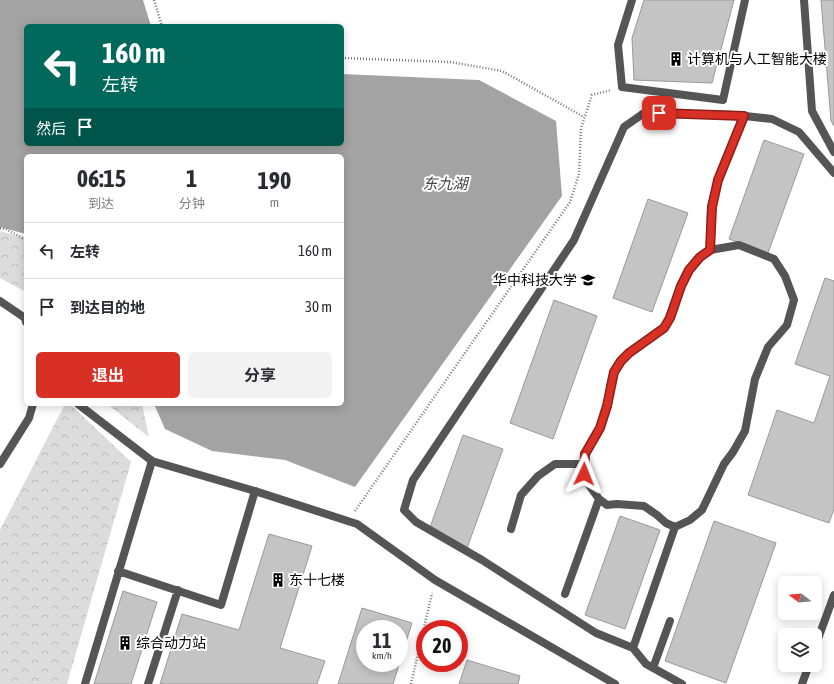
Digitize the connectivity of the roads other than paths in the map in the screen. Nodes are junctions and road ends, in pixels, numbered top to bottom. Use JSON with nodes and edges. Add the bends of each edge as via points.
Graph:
{"nodes":[{"id":1,"x":632,"y":0,"type":"edge"},
{"id":2,"x":745,"y":0,"type":"edge"},
{"id":3,"x":804,"y":0,"type":"edge"},
{"id":4,"x":744,"y":116,"type":"junction"},
{"id":5,"x":834,"y":152,"type":"edge"},
{"id":6,"x":834,"y":172,"type":"edge"},
{"id":7,"x":710,"y":250,"type":"junction"},
{"id":8,"x":0,"y":301,"type":"edge"},
{"id":9,"x":24,"y":318,"type":"edge"},
{"id":10,"x":32,"y":406,"type":"edge"},
{"id":11,"x":81,"y":406,"type":"edge"},
{"id":12,"x":152,"y":461,"type":"junction"},
{"id":13,"x":0,"y":464,"type":"edge"},
{"id":14,"x":584,"y":464,"type":"junction"},
{"id":15,"x":255,"y":491,"type":"junction"},
{"id":16,"x":599,"y":500,"type":"junction"},
{"id":17,"x":676,"y":527,"type":"junction"},
{"id":18,"x":511,"y":529,"type":"dead end"},
{"id":19,"x":118,"y":571,"type":"junction"},
{"id":20,"x":178,"y":590,"type":"junction"},
{"id":21,"x":565,"y":594,"type":"dead end"},
{"id":22,"x":834,"y":595,"type":"edge"},
{"id":23,"x":670,"y":621,"type":"dead end"},
{"id":24,"x":822,"y":628,"type":"edge"},
{"id":25,"x":633,"y":648,"type":"junction"},
{"id":26,"x":653,"y":668,"type":"junction"},
{"id":27,"x":806,"y":672,"type":"edge"},
{"id":28,"x":85,"y":684,"type":"edge"},
{"id":29,"x":148,"y":684,"type":"edge"},
{"id":30,"x":615,"y":684,"type":"edge"},
{"id":31,"x":682,"y":684,"type":"edge"},
{"id":32,"x":802,"y":684,"type":"edge"}],
"edges":[{"from":1,"to":2,"type":"street","via":[[618,45],[622,87],[724,100]]},
{"from":3,"to":5,"type":"street","via":[[812,111]]},
{"from":4,"to":6,"type":"street","via":[[772,119],[800,132]]},
{"from":4,"to":7,"type":"street","via":[[718,180],[712,207]]},
{"from":4,"to":25,"type":"street","via":[[644,113],[624,127],[574,240],[413,480],[404,510],[416,522],[482,560],[596,633]]},
{"from":7,"to":14,"type":"street","via":[[689,270],[664,328],[629,353],[614,372],[604,416],[585,454]]},
{"from":7,"to":17,"type":"street","via":[[739,245],[774,260],[785,276],[794,300],[787,325],[768,347],[755,379],[745,431],[724,464],[702,510]]},
{"from":8,"to":9,"type":"street"},
{"from":10,"to":13,"type":"street","via":[[29,418]]},
{"from":11,"to":12,"type":"street"},
{"from":12,"to":15,"type":"street"},
{"from":12,"to":19,"type":"street"},
{"from":14,"to":16,"type":"street","via":[[584,474]]},
{"from":14,"to":18,"type":"street","via":[[554,464],[538,476],[521,495]]},
{"from":15,"to":20,"type":"street","via":[[221,605]]},
{"from":15,"to":30,"type":"street","via":[[357,524],[435,580]]},
{"from":16,"to":17,"type":"street","via":[[607,505],[644,506],[666,523]]},
{"from":16,"to":21,"type":"street"},
{"from":17,"to":25,"type":"street"},
{"from":19,"to":20,"type":"street"},
{"from":19,"to":28,"type":"street"},
{"from":20,"to":29,"type":"street"},
{"from":22,"to":24,"type":"street"},
{"from":23,"to":26,"type":"street"},
{"from":25,"to":26,"type":"street","via":[[646,664]]},
{"from":26,"to":31,"type":"street"},
{"from":27,"to":32,"type":"street"}]}
